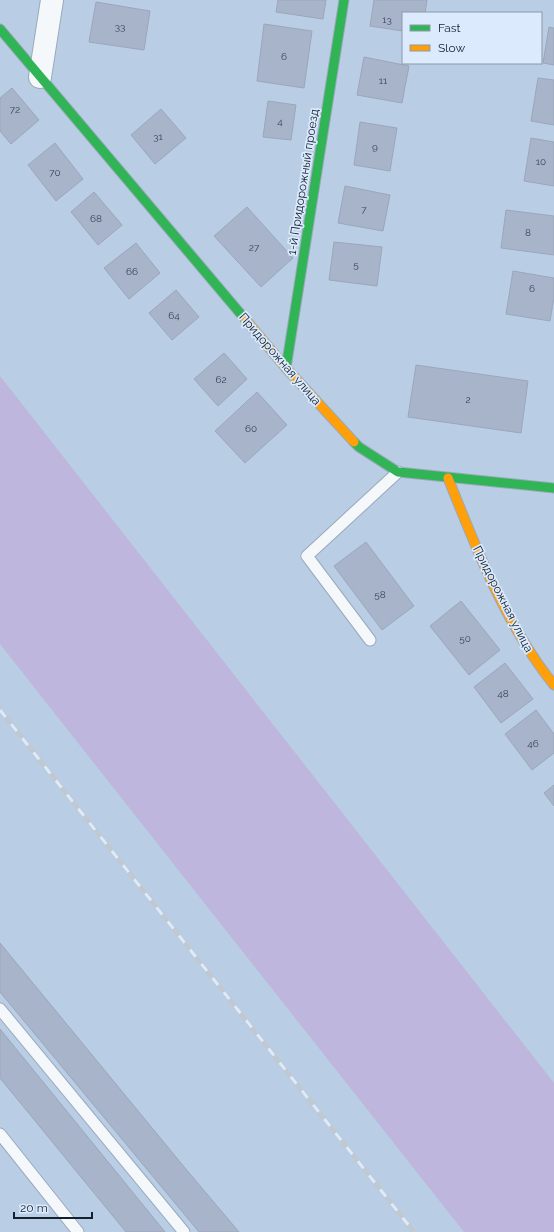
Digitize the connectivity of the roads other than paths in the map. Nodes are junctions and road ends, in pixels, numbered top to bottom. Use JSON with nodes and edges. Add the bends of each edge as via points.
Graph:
{"nodes":[{"id":1,"x":52,"y":0,"type":"edge"},
{"id":2,"x":344,"y":0,"type":"edge"},
{"id":3,"x":0,"y":30,"type":"edge"},
{"id":4,"x":40,"y":77,"type":"junction"},
{"id":5,"x":286,"y":368,"type":"junction"},
{"id":6,"x":398,"y":472,"type":"junction"},
{"id":7,"x":448,"y":478,"type":"junction"},
{"id":8,"x":554,"y":488,"type":"edge"},
{"id":9,"x":370,"y":640,"type":"dead end"},
{"id":10,"x":554,"y":685,"type":"edge"},
{"id":11,"x":0,"y":1009,"type":"edge"},
{"id":12,"x":0,"y":1134,"type":"edge"},
{"id":13,"x":78,"y":1232,"type":"edge"},
{"id":14,"x":184,"y":1232,"type":"edge"}],
"edges":[{"from":1,"to":4,"type":"street"},
{"from":2,"to":5,"type":"street","name":"1-й Придорожный проезд"},
{"from":3,"to":4,"type":"street","name":"Придорожная улица"},
{"from":4,"to":5,"type":"street","name":"Придорожная улица"},
{"from":5,"to":6,"type":"street","name":"Придорожная улица","via":[[359,447]]},
{"from":6,"to":7,"type":"street","name":"Придорожная улица"},
{"from":6,"to":9,"type":"lane","via":[[307,556]]},
{"from":7,"to":8,"type":"street"},
{"from":7,"to":10,"type":"street","name":"Придорожная улица","via":[[470,536],[515,628]]},
{"from":11,"to":14,"type":"lane"},
{"from":12,"to":13,"type":"lane"}]}
